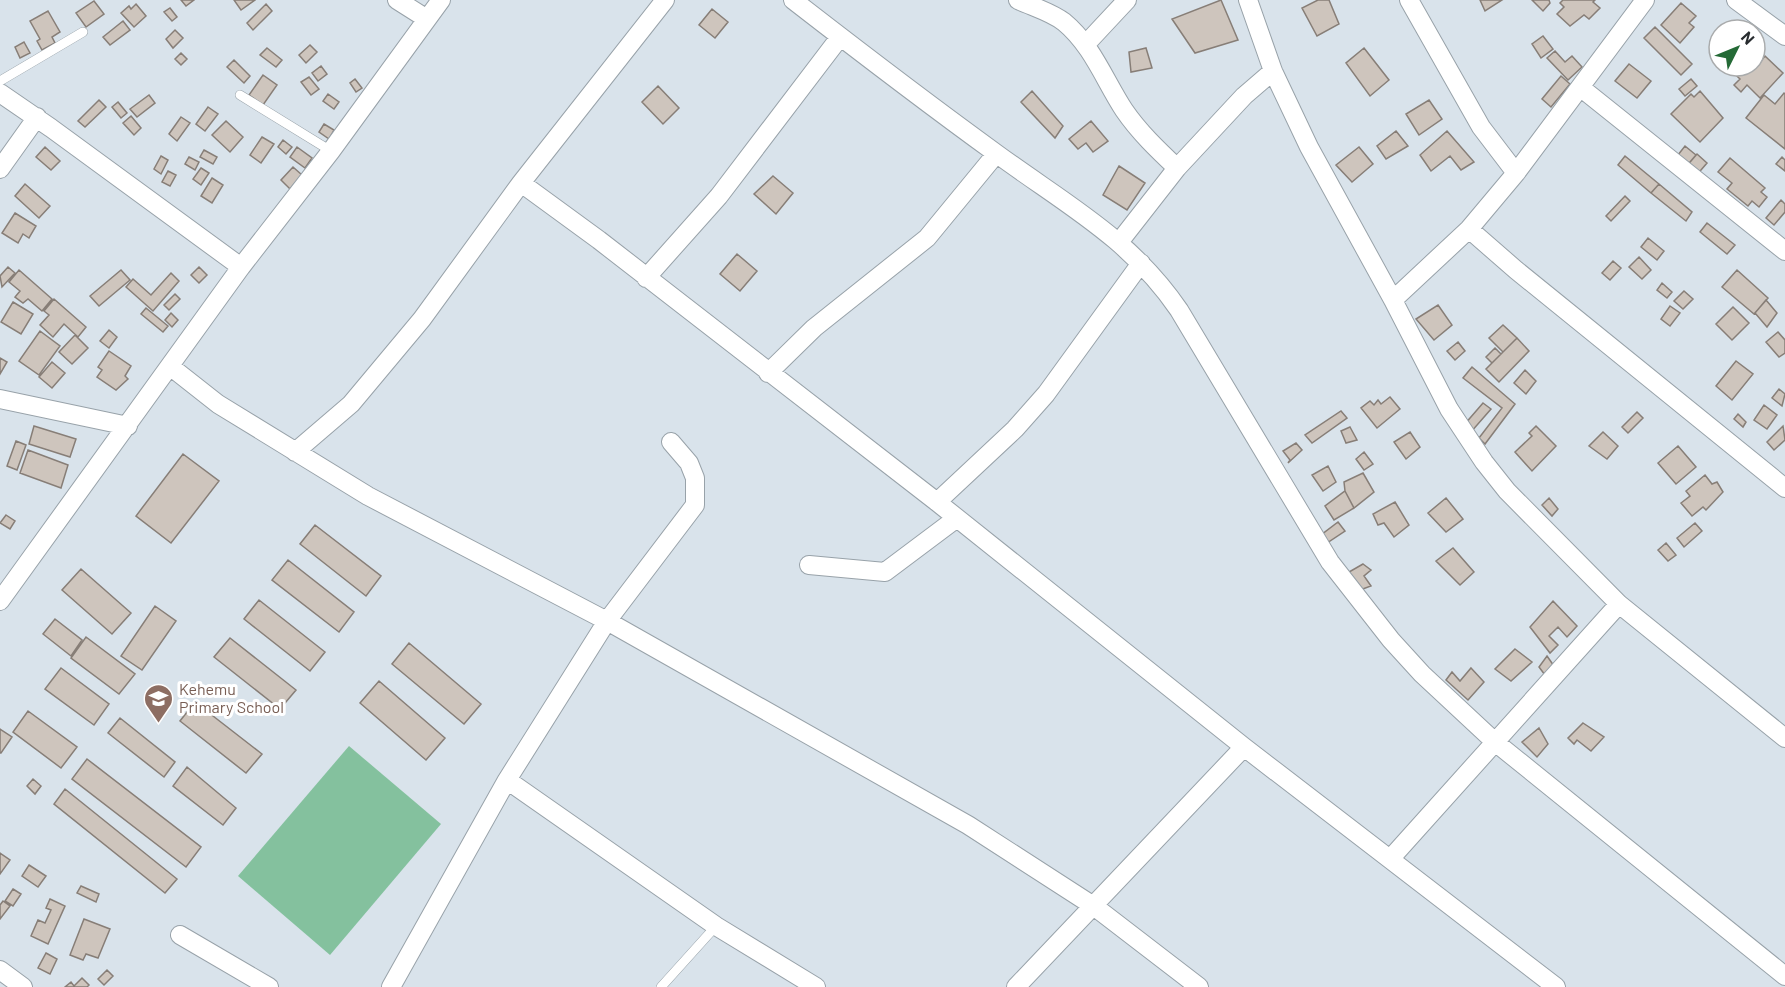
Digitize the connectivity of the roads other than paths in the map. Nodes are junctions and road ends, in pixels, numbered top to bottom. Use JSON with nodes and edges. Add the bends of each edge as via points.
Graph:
{"nodes":[{"id":1,"x":397,"y":0,"type":"edge"},
{"id":2,"x":441,"y":0,"type":"edge"},
{"id":3,"x":665,"y":0,"type":"edge"},
{"id":4,"x":793,"y":0,"type":"edge"},
{"id":5,"x":1018,"y":0,"type":"edge"},
{"id":6,"x":1127,"y":0,"type":"edge"},
{"id":7,"x":1248,"y":0,"type":"edge"},
{"id":8,"x":1409,"y":0,"type":"edge"},
{"id":9,"x":1646,"y":0,"type":"edge"},
{"id":10,"x":1736,"y":0,"type":"edge"},
{"id":11,"x":427,"y":19,"type":"junction"},
{"id":12,"x":83,"y":32,"type":"dead end"},
{"id":13,"x":1785,"y":36,"type":"edge"},
{"id":14,"x":840,"y":37,"type":"junction"},
{"id":15,"x":1085,"y":45,"type":"junction"},
{"id":16,"x":1273,"y":71,"type":"junction"},
{"id":17,"x":0,"y":81,"type":"edge"},
{"id":18,"x":1580,"y":87,"type":"junction"},
{"id":19,"x":0,"y":93,"type":"edge"},
{"id":20,"x":240,"y":95,"type":"dead end"},
{"id":21,"x":37,"y":117,"type":"junction"},
{"id":22,"x":331,"y":151,"type":"junction"},
{"id":23,"x":996,"y":154,"type":"junction"},
{"id":24,"x":1177,"y":168,"type":"junction"},
{"id":25,"x":0,"y":169,"type":"edge"},
{"id":26,"x":1516,"y":173,"type":"junction"},
{"id":27,"x":521,"y":183,"type":"junction"},
{"id":28,"x":1469,"y":229,"type":"junction"},
{"id":29,"x":1120,"y":241,"type":"junction"},
{"id":30,"x":1785,"y":251,"type":"edge"},
{"id":31,"x":1141,"y":263,"type":"junction"},
{"id":32,"x":241,"y":267,"type":"junction"},
{"id":33,"x":646,"y":278,"type":"junction"},
{"id":34,"x":1394,"y":300,"type":"junction"},
{"id":35,"x":171,"y":367,"type":"junction"},
{"id":36,"x":768,"y":373,"type":"junction"},
{"id":37,"x":0,"y":399,"type":"edge"},
{"id":38,"x":128,"y":426,"type":"junction"},
{"id":39,"x":671,"y":442,"type":"dead end"},
{"id":40,"x":295,"y":452,"type":"junction"},
{"id":41,"x":1785,"y":488,"type":"edge"},
{"id":42,"x":937,"y":502,"type":"junction"},
{"id":43,"x":957,"y":518,"type":"junction"},
{"id":44,"x":809,"y":565,"type":"dead end"},
{"id":45,"x":0,"y":602,"type":"edge"},
{"id":46,"x":1619,"y":604,"type":"junction"},
{"id":47,"x":607,"y":621,"type":"junction"},
{"id":48,"x":1785,"y":738,"type":"edge"},
{"id":49,"x":1495,"y":742,"type":"junction"},
{"id":50,"x":1244,"y":747,"type":"junction"},
{"id":51,"x":507,"y":780,"type":"junction"},
{"id":52,"x":1391,"y":858,"type":"junction"},
{"id":53,"x":1095,"y":908,"type":"junction"},
{"id":54,"x":716,"y":926,"type":"junction"},
{"id":55,"x":180,"y":935,"type":"dead end"},
{"id":56,"x":0,"y":970,"type":"edge"},
{"id":57,"x":1785,"y":976,"type":"edge"},
{"id":58,"x":23,"y":987,"type":"edge"},
{"id":59,"x":269,"y":987,"type":"edge"},
{"id":60,"x":392,"y":987,"type":"edge"},
{"id":61,"x":661,"y":987,"type":"edge"},
{"id":62,"x":816,"y":987,"type":"edge"},
{"id":63,"x":1016,"y":987,"type":"edge"},
{"id":64,"x":1199,"y":987,"type":"edge"},
{"id":65,"x":1556,"y":987,"type":"edge"}],
"edges":[{"from":1,"to":11,"type":"street"},
{"from":2,"to":11,"type":"street"},
{"from":3,"to":27,"type":"street"},
{"from":4,"to":14,"type":"street"},
{"from":5,"to":15,"type":"street","via":[[1062,21]]},
{"from":6,"to":15,"type":"street"},
{"from":7,"to":16,"type":"street"},
{"from":8,"to":26,"type":"street","via":[[1481,127]]},
{"from":9,"to":18,"type":"street"},
{"from":10,"to":13,"type":"street"},
{"from":11,"to":22,"type":"street"},
{"from":12,"to":17,"type":"lane"},
{"from":14,"to":23,"type":"street"},
{"from":14,"to":33,"type":"street","via":[[719,196]]},
{"from":15,"to":24,"type":"street","via":[[1125,111]]},
{"from":16,"to":24,"type":"street","via":[[1244,96]]},
{"from":16,"to":34,"type":"street","via":[[1309,147]]},
{"from":18,"to":26,"type":"street"},
{"from":18,"to":30,"type":"street"},
{"from":19,"to":21,"type":"street"},
{"from":20,"to":22,"type":"lane"},
{"from":21,"to":25,"type":"street"},
{"from":21,"to":32,"type":"street"},
{"from":22,"to":32,"type":"street"},
{"from":23,"to":29,"type":"street"},
{"from":23,"to":36,"type":"street","via":[[927,238],[814,328]]},
{"from":24,"to":29,"type":"street"},
{"from":26,"to":28,"type":"street"},
{"from":27,"to":33,"type":"street"},
{"from":27,"to":40,"type":"street","via":[[422,319],[351,404]]},
{"from":28,"to":34,"type":"street"},
{"from":28,"to":41,"type":"street"},
{"from":29,"to":31,"type":"street"},
{"from":31,"to":42,"type":"street","via":[[1046,394],[1015,429]]},
{"from":31,"to":49,"type":"street","via":[[1161,282],[1179,310],[1330,562],[1359,603],[1422,674]]},
{"from":32,"to":35,"type":"street"},
{"from":33,"to":36,"type":"street"},
{"from":34,"to":46,"type":"street","via":[[1449,409],[1484,462],[1507,491]]},
{"from":35,"to":38,"type":"street"},
{"from":35,"to":40,"type":"street","via":[[218,404]]},
{"from":36,"to":42,"type":"street"},
{"from":37,"to":38,"type":"street"},
{"from":38,"to":45,"type":"street"},
{"from":39,"to":47,"type":"street","via":[[689,463],[695,478],[695,505]]},
{"from":40,"to":47,"type":"street","via":[[368,496]]},
{"from":42,"to":43,"type":"street"},
{"from":43,"to":44,"type":"street","via":[[885,572]]},
{"from":43,"to":50,"type":"street"},
{"from":46,"to":48,"type":"street"},
{"from":46,"to":49,"type":"street"},
{"from":47,"to":51,"type":"street"},
{"from":47,"to":53,"type":"street","via":[[968,825]]},
{"from":49,"to":52,"type":"street"},
{"from":49,"to":57,"type":"street"},
{"from":50,"to":52,"type":"street"},
{"from":50,"to":53,"type":"street"},
{"from":51,"to":54,"type":"street"},
{"from":51,"to":60,"type":"street"},
{"from":52,"to":65,"type":"street"},
{"from":53,"to":63,"type":"street"},
{"from":53,"to":64,"type":"street"},
{"from":54,"to":61,"type":"lane"},
{"from":54,"to":62,"type":"street"},
{"from":55,"to":59,"type":"street"},
{"from":56,"to":58,"type":"street"}]}
